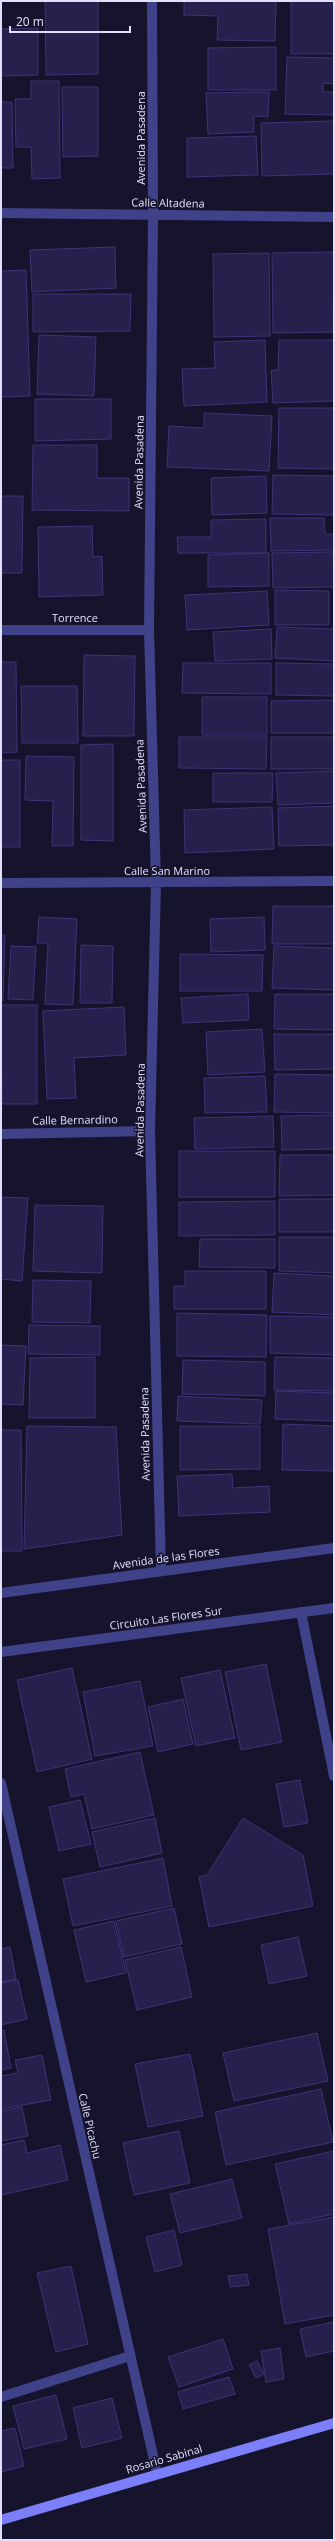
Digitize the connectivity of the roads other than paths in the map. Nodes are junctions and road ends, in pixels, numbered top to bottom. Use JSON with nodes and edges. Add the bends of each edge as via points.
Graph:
{"nodes":[{"id":1,"x":152,"y":1,"type":"edge"},
{"id":2,"x":1,"y":213,"type":"edge"},
{"id":3,"x":153,"y":215,"type":"junction"},
{"id":4,"x":334,"y":217,"type":"edge"},
{"id":5,"x":1,"y":630,"type":"edge"},
{"id":6,"x":149,"y":630,"type":"junction"},
{"id":7,"x":334,"y":881,"type":"edge"},
{"id":8,"x":1,"y":883,"type":"edge"},
{"id":9,"x":156,"y":883,"type":"junction"},
{"id":10,"x":150,"y":1131,"type":"junction"},
{"id":11,"x":1,"y":1134,"type":"edge"},
{"id":12,"x":334,"y":1548,"type":"edge"},
{"id":13,"x":161,"y":1570,"type":"junction"},
{"id":14,"x":1,"y":1593,"type":"edge"},
{"id":15,"x":334,"y":1608,"type":"edge"},
{"id":16,"x":301,"y":1612,"type":"junction"},
{"id":17,"x":1,"y":1652,"type":"edge"},
{"id":18,"x":334,"y":1776,"type":"edge"},
{"id":19,"x":1,"y":1783,"type":"edge"},
{"id":20,"x":130,"y":2356,"type":"junction"},
{"id":21,"x":1,"y":2397,"type":"edge"},
{"id":22,"x":334,"y":2423,"type":"edge"},
{"id":23,"x":157,"y":2473,"type":"junction"},
{"id":24,"x":1,"y":2520,"type":"edge"}],
"edges":[{"from":1,"to":3,"type":"street","name":"Avenida Pasadena"},
{"from":2,"to":3,"type":"street","name":"Calle Altadena"},
{"from":3,"to":4,"type":"street","name":"Calle Altadena"},
{"from":3,"to":6,"type":"street","name":"Avenida Pasadena"},
{"from":5,"to":6,"type":"street","name":"Torrence"},
{"from":6,"to":9,"type":"street","name":"Avenida Pasadena"},
{"from":7,"to":9,"type":"street","name":"Calle San Marino"},
{"from":8,"to":9,"type":"street","name":"Calle San Marino"},
{"from":9,"to":10,"type":"street","name":"Avenida Pasadena"},
{"from":10,"to":11,"type":"street","name":"Calle Bernardino"},
{"from":10,"to":13,"type":"street","name":"Avenida Pasadena"},
{"from":12,"to":13,"type":"street","name":"Avenida de las Flores"},
{"from":13,"to":14,"type":"street","name":"Avenida de las Flores"},
{"from":15,"to":16,"type":"street","name":"Circuito Las Flores Sur"},
{"from":16,"to":17,"type":"street","name":"Circuito Las Flores Sur"},
{"from":16,"to":18,"type":"street"},
{"from":19,"to":20,"type":"street","name":"Calle Picachu"},
{"from":20,"to":21,"type":"street"},
{"from":20,"to":23,"type":"street","name":"Calle Picachu"},
{"from":22,"to":23,"type":"main road","name":"Rosario Sabinal"},
{"from":23,"to":24,"type":"main road","name":"Rosario Sabinal"}]}
